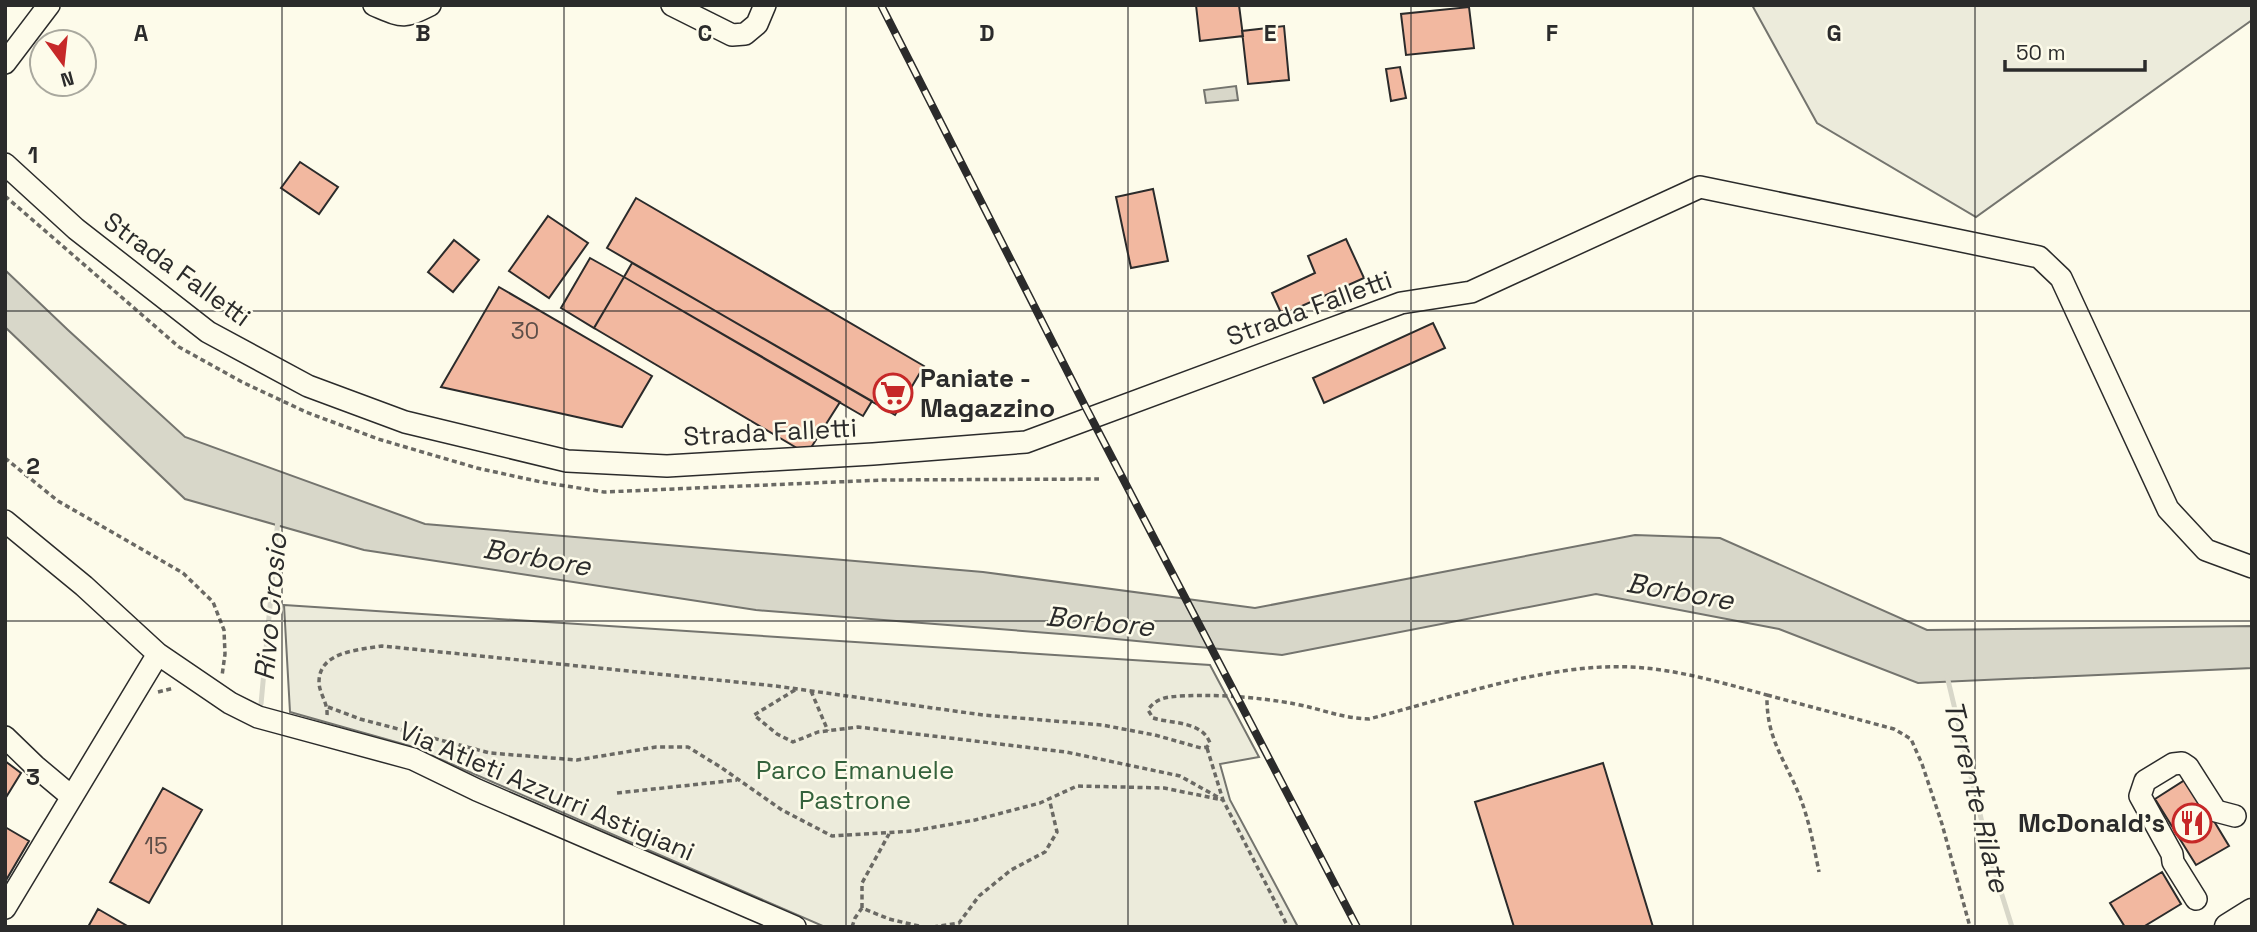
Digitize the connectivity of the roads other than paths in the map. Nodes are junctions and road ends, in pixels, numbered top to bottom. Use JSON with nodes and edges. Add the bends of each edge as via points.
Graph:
{"nodes":[{"id":1,"x":49,"y":5,"type":"edge"},
{"id":2,"x":374,"y":5,"type":"edge"},
{"id":3,"x":430,"y":5,"type":"edge"},
{"id":4,"x":672,"y":5,"type":"edge"},
{"id":5,"x":765,"y":5,"type":"edge"},
{"id":6,"x":5,"y":63,"type":"edge"},
{"id":7,"x":5,"y":164,"type":"edge"},
{"id":8,"x":5,"y":521,"type":"edge"},
{"id":9,"x":2252,"y":567,"type":"edge"},
{"id":10,"x":158,"y":654,"type":"junction"},
{"id":11,"x":5,"y":737,"type":"edge"},
{"id":12,"x":72,"y":797,"type":"junction"},
{"id":13,"x":2235,"y":816,"type":"dead end"},
{"id":14,"x":2196,"y":899,"type":"dead end"},
{"id":15,"x":5,"y":908,"type":"edge"},
{"id":16,"x":795,"y":927,"type":"edge"}],
"edges":[{"from":1,"to":6,"type":"street"},
{"from":2,"to":3,"type":"street","via":[[401,17]]},
{"from":4,"to":5,"type":"street","via":[[732,35],[746,34],[757,24]]},
{"from":7,"to":9,"type":"street","name":"Strada Falletti","via":[[76,229],[208,332],[307,386],[405,422],[567,461],[667,466],[1026,442],[1401,303],[1471,292],[1700,187],[2039,257],[2061,278],[2168,509],[2206,550]]},
{"from":8,"to":10,"type":"street","name":"Via Atleti Azzurri Astigiani"},
{"from":10,"to":12,"type":"street"},
{"from":10,"to":16,"type":"street","name":"Via Atleti Azzurri Astigiani","via":[[258,717],[413,759]]},
{"from":11,"to":12,"type":"street"},
{"from":12,"to":15,"type":"street"},
{"from":13,"to":14,"type":"street","via":[[2216,811],[2182,763],[2145,781],[2140,796]]}]}
